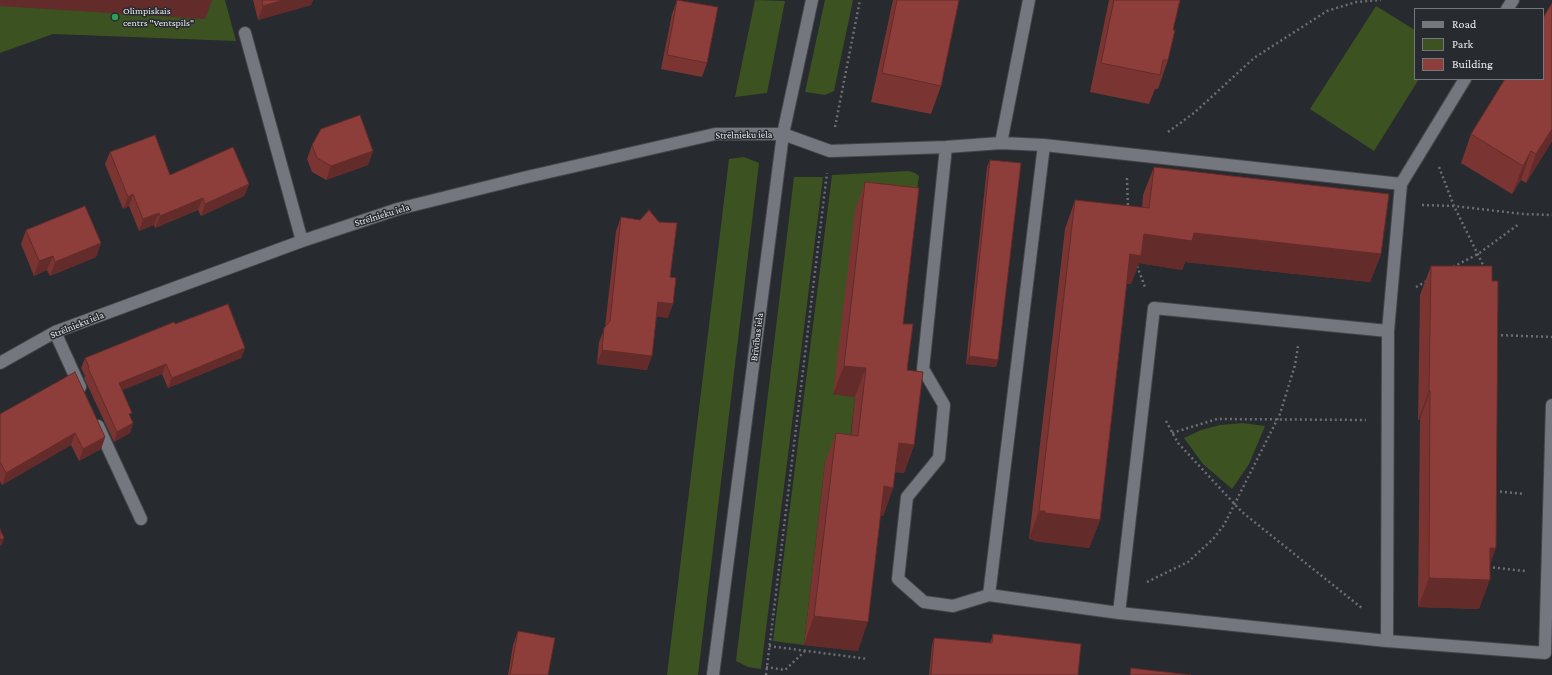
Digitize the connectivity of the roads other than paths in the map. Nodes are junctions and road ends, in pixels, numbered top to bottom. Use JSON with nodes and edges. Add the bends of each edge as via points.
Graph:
{"nodes":[{"id":1,"x":812,"y":0,"type":"edge"},
{"id":2,"x":1029,"y":0,"type":"edge"},
{"id":3,"x":245,"y":33,"type":"dead end"},
{"id":4,"x":1463,"y":80,"type":"edge"},
{"id":5,"x":783,"y":134,"type":"junction"},
{"id":6,"x":1001,"y":143,"type":"junction"},
{"id":7,"x":1044,"y":145,"type":"junction"},
{"id":8,"x":946,"y":147,"type":"junction"},
{"id":9,"x":1401,"y":184,"type":"junction"},
{"id":10,"x":302,"y":241,"type":"junction"},
{"id":11,"x":1388,"y":331,"type":"junction"},
{"id":12,"x":55,"y":332,"type":"junction"},
{"id":13,"x":0,"y":363,"type":"edge"},
{"id":14,"x":84,"y":396,"type":"edge"},
{"id":15,"x":1552,"y":405,"type":"edge"},
{"id":16,"x":94,"y":418,"type":"edge"},
{"id":17,"x":141,"y":519,"type":"dead end"},
{"id":18,"x":989,"y":595,"type":"junction"},
{"id":19,"x":1119,"y":613,"type":"junction"},
{"id":20,"x":1387,"y":641,"type":"junction"},
{"id":21,"x":716,"y":675,"type":"edge"}],
"edges":[{"from":1,"to":5,"type":"street","name":"Brīvības iela"},
{"from":2,"to":6,"type":"street"},
{"from":3,"to":10,"type":"street"},
{"from":4,"to":9,"type":"street"},
{"from":5,"to":8,"type":"street","name":"Strēlnieku iela","via":[[830,151]]},
{"from":5,"to":10,"type":"street","name":"Strēlnieku iela","via":[[715,134],[398,209]]},
{"from":5,"to":21,"type":"street","name":"Brīvības iela"},
{"from":6,"to":7,"type":"street"},
{"from":6,"to":8,"type":"street"},
{"from":7,"to":9,"type":"street"},
{"from":7,"to":18,"type":"street"},
{"from":8,"to":18,"type":"street","via":[[923,369],[944,405],[939,458],[907,496],[898,579],[924,602],[953,606]]},
{"from":9,"to":11,"type":"street"},
{"from":10,"to":12,"type":"street","name":"Strēlnieku iela"},
{"from":11,"to":19,"type":"street","via":[[1154,308]]},
{"from":11,"to":20,"type":"street"},
{"from":12,"to":13,"type":"street","name":"Strēlnieku iela"},
{"from":12,"to":14,"type":"street"},
{"from":15,"to":20,"type":"street","via":[[1545,653]]},
{"from":16,"to":17,"type":"street"},
{"from":18,"to":19,"type":"street"},
{"from":19,"to":20,"type":"street"}]}
